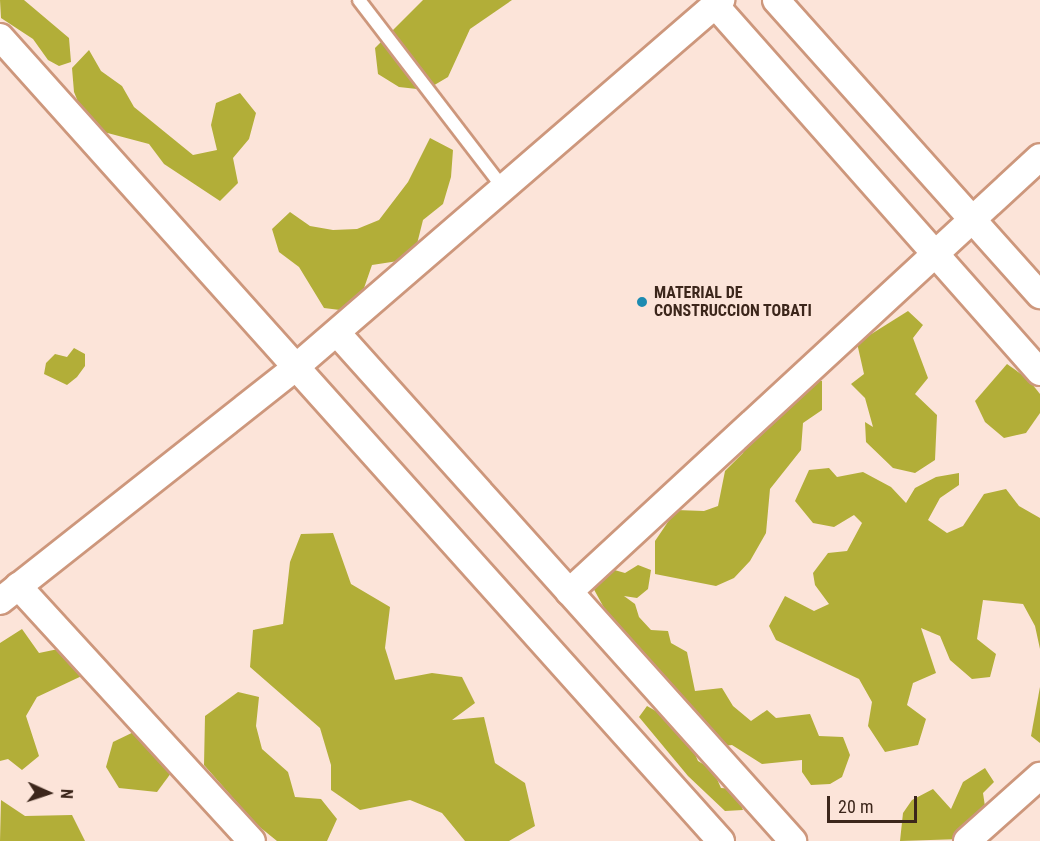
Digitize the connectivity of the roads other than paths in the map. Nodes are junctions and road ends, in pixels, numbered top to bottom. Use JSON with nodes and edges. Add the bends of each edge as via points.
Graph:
{"nodes":[{"id":1,"x":359,"y":0,"type":"edge"},
{"id":2,"x":776,"y":0,"type":"edge"},
{"id":3,"x":718,"y":3,"type":"edge"},
{"id":4,"x":0,"y":37,"type":"edge"},
{"id":5,"x":1040,"y":157,"type":"edge"},
{"id":6,"x":503,"y":189,"type":"junction"},
{"id":7,"x":972,"y":219,"type":"junction"},
{"id":8,"x":935,"y":254,"type":"junction"},
{"id":9,"x":1040,"y":296,"type":"edge"},
{"id":10,"x":337,"y":333,"type":"junction"},
{"id":11,"x":296,"y":367,"type":"junction"},
{"id":12,"x":1040,"y":372,"type":"edge"},
{"id":13,"x":569,"y":592,"type":"junction"},
{"id":14,"x":9,"y":594,"type":"edge"},
{"id":15,"x":1040,"y":776,"type":"edge"},
{"id":16,"x":252,"y":841,"type":"edge"},
{"id":17,"x":721,"y":841,"type":"edge"},
{"id":18,"x":793,"y":841,"type":"edge"},
{"id":19,"x":967,"y":841,"type":"edge"}],
"edges":[{"from":1,"to":6,"type":"lane"},
{"from":2,"to":7,"type":"street"},
{"from":3,"to":6,"type":"street"},
{"from":3,"to":8,"type":"street"},
{"from":4,"to":11,"type":"street"},
{"from":5,"to":7,"type":"street"},
{"from":6,"to":10,"type":"street"},
{"from":7,"to":8,"type":"street"},
{"from":7,"to":9,"type":"street"},
{"from":8,"to":12,"type":"street"},
{"from":8,"to":13,"type":"street"},
{"from":10,"to":11,"type":"street"},
{"from":10,"to":13,"type":"street"},
{"from":11,"to":14,"type":"street"},
{"from":11,"to":17,"type":"street"},
{"from":13,"to":18,"type":"street"},
{"from":14,"to":16,"type":"street"},
{"from":15,"to":19,"type":"street"}]}
